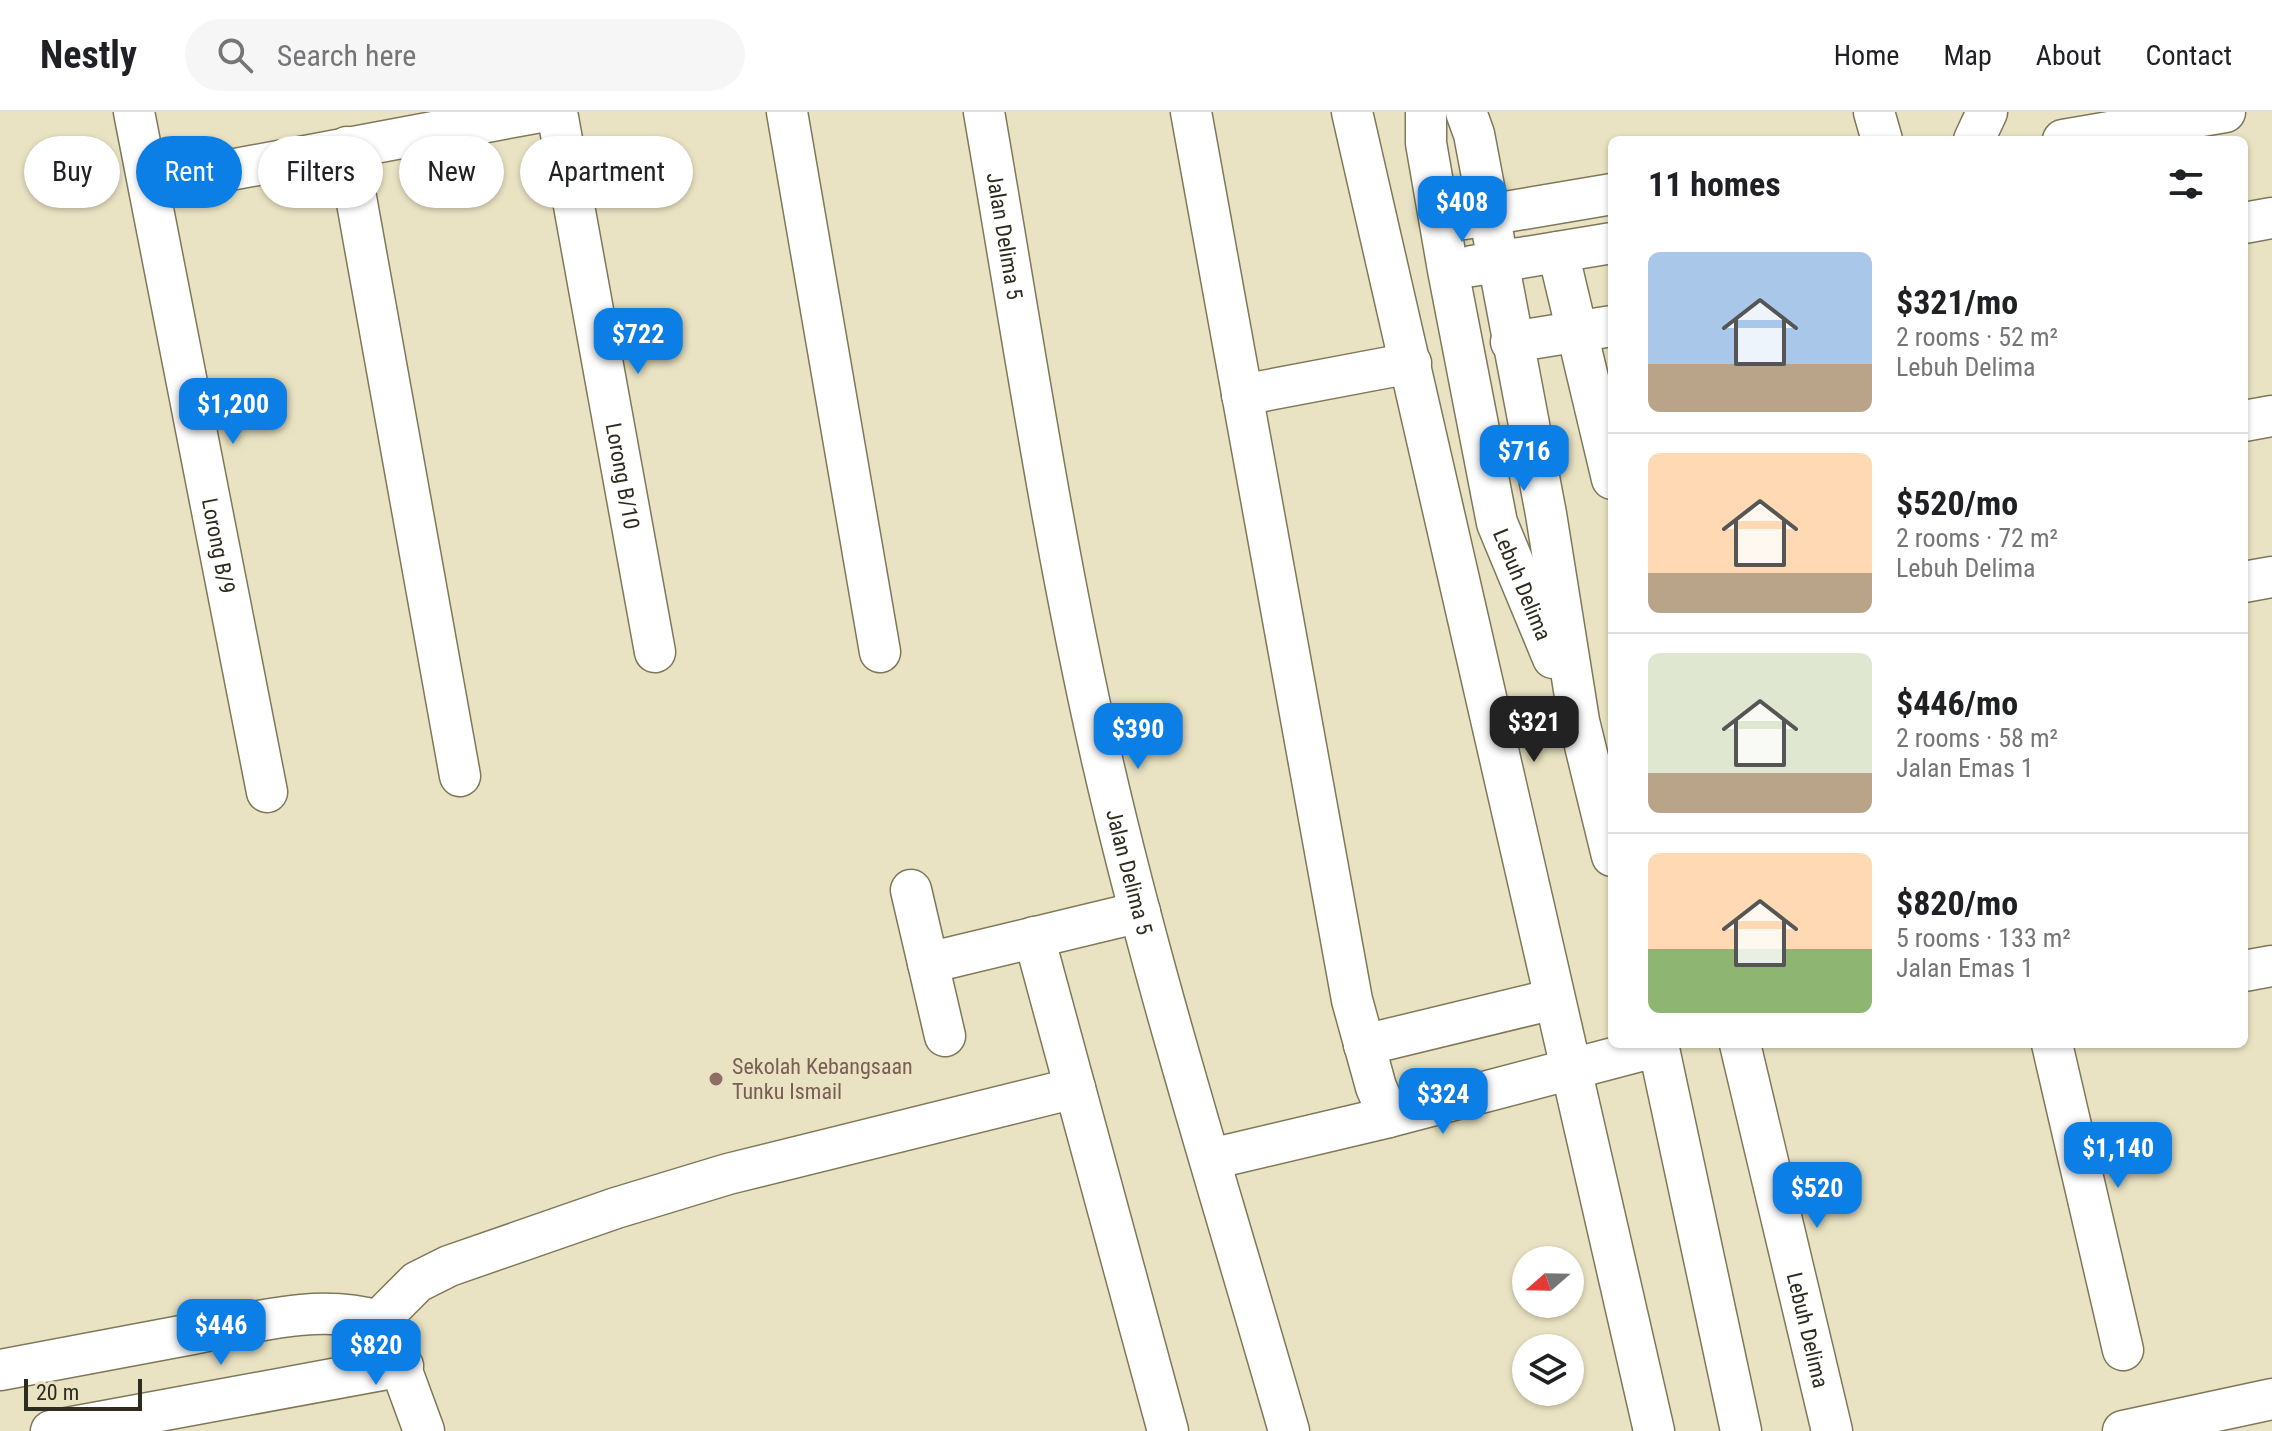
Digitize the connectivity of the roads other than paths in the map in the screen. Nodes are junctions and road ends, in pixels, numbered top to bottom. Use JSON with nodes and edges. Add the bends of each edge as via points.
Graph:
{"nodes":[{"id":1,"x":134,"y":112,"type":"edge"},
{"id":2,"x":540,"y":112,"type":"edge"},
{"id":3,"x":557,"y":112,"type":"edge"},
{"id":4,"x":787,"y":112,"type":"edge"},
{"id":5,"x":984,"y":112,"type":"edge"},
{"id":6,"x":1191,"y":112,"type":"edge"},
{"id":7,"x":1352,"y":112,"type":"edge"},
{"id":8,"x":1426,"y":112,"type":"edge"},
{"id":9,"x":1466,"y":112,"type":"edge"},
{"id":10,"x":1874,"y":112,"type":"edge"},
{"id":11,"x":1987,"y":112,"type":"edge"},
{"id":12,"x":2218,"y":112,"type":"edge"},
{"id":13,"x":2225,"y":112,"type":"edge"},
{"id":14,"x":139,"y":136,"type":"edge"},
{"id":15,"x":1881,"y":136,"type":"edge"},
{"id":16,"x":1976,"y":136,"type":"edge"},
{"id":17,"x":2085,"y":136,"type":"edge"},
{"id":18,"x":383,"y":140,"type":"edge"},
{"id":19,"x":1608,"y":195,"type":"edge"},
{"id":20,"x":154,"y":208,"type":"edge"},
{"id":21,"x":358,"y":208,"type":"edge"},
{"id":22,"x":1490,"y":215,"type":"junction"},
{"id":23,"x":2272,"y":218,"type":"edge"},
{"id":24,"x":2248,"y":222,"type":"edge"},
{"id":25,"x":1441,"y":223,"type":"junction"},
{"id":26,"x":1608,"y":244,"type":"edge"},
{"id":27,"x":1558,"y":252,"type":"junction"},
{"id":28,"x":1497,"y":262,"type":"junction"},
{"id":29,"x":1448,"y":270,"type":"junction"},
{"id":30,"x":1595,"y":329,"type":"edge"},
{"id":31,"x":1511,"y":342,"type":"junction"},
{"id":32,"x":1411,"y":363,"type":"junction"},
{"id":33,"x":1242,"y":395,"type":"junction"},
{"id":34,"x":2272,"y":416,"type":"edge"},
{"id":35,"x":2248,"y":420,"type":"edge"},
{"id":36,"x":1608,"y":444,"type":"edge"},
{"id":37,"x":2272,"y":577,"type":"edge"},
{"id":38,"x":2248,"y":581,"type":"edge"},
{"id":39,"x":655,"y":652,"type":"dead end"},
{"id":40,"x":880,"y":652,"type":"dead end"},
{"id":41,"x":1579,"y":721,"type":"junction"},
{"id":42,"x":460,"y":776,"type":"dead end"},
{"id":43,"x":267,"y":792,"type":"dead end"},
{"id":44,"x":1608,"y":840,"type":"edge"},
{"id":45,"x":911,"y":890,"type":"dead end"},
{"id":46,"x":1140,"y":912,"type":"junction"},
{"id":47,"x":1034,"y":937,"type":"junction"},
{"id":48,"x":928,"y":963,"type":"junction"},
{"id":49,"x":2272,"y":966,"type":"edge"},
{"id":50,"x":2248,"y":970,"type":"edge"},
{"id":51,"x":1554,"y":999,"type":"junction"},
{"id":52,"x":945,"y":1036,"type":"dead end"},
{"id":53,"x":1364,"y":1045,"type":"junction"},
{"id":54,"x":1648,"y":1048,"type":"edge"},
{"id":55,"x":1660,"y":1048,"type":"edge"},
{"id":56,"x":1741,"y":1048,"type":"edge"},
{"id":57,"x":2053,"y":1048,"type":"edge"},
{"id":58,"x":1571,"y":1070,"type":"junction"},
{"id":59,"x":1075,"y":1088,"type":"junction"},
{"id":60,"x":1389,"y":1117,"type":"junction"},
{"id":61,"x":1211,"y":1159,"type":"junction"},
{"id":62,"x":378,"y":1321,"type":"junction"},
{"id":63,"x":2123,"y":1350,"type":"dead end"},
{"id":64,"x":403,"y":1366,"type":"junction"},
{"id":65,"x":0,"y":1370,"type":"edge"},
{"id":66,"x":2272,"y":1399,"type":"edge"},
{"id":67,"x":51,"y":1431,"type":"edge"},
{"id":68,"x":424,"y":1431,"type":"edge"},
{"id":69,"x":1168,"y":1431,"type":"edge"},
{"id":70,"x":1289,"y":1431,"type":"edge"},
{"id":71,"x":1654,"y":1431,"type":"edge"},
{"id":72,"x":1741,"y":1431,"type":"edge"},
{"id":73,"x":1832,"y":1431,"type":"edge"},
{"id":74,"x":2123,"y":1431,"type":"edge"}],
"edges":[{"from":1,"to":14,"type":"street","name":"Lorong B/9"},
{"from":2,"to":18,"type":"street"},
{"from":3,"to":39,"type":"street","name":"Lorong B/10"},
{"from":4,"to":40,"type":"street"},
{"from":5,"to":46,"type":"street","name":"Jalan Delima 5","via":[[1071,610]]},
{"from":6,"to":33,"type":"street"},
{"from":7,"to":32,"type":"street"},
{"from":8,"to":25,"type":"street","name":"Lebuh Delima","via":[[1426,143]]},
{"from":9,"to":22,"type":"street","name":"Lebuh Delima"},
{"from":10,"to":15,"type":"street"},
{"from":11,"to":16,"type":"street"},
{"from":12,"to":13,"type":"street"},
{"from":12,"to":17,"type":"street"},
{"from":19,"to":22,"type":"street"},
{"from":20,"to":43,"type":"street","name":"Lorong B/9"},
{"from":21,"to":42,"type":"street"},
{"from":22,"to":25,"type":"street"},
{"from":22,"to":28,"type":"street","name":"Lebuh Delima"},
{"from":23,"to":24,"type":"street"},
{"from":25,"to":29,"type":"street","name":"Lebuh Delima"},
{"from":26,"to":27,"type":"street"},
{"from":27,"to":28,"type":"street"},
{"from":27,"to":30,"type":"street"},
{"from":28,"to":29,"type":"street"},
{"from":28,"to":31,"type":"street","name":"Lebuh Delima"},
{"from":29,"to":41,"type":"street","name":"Lebuh Delima","via":[[1497,523]]},
{"from":30,"to":31,"type":"street"},
{"from":30,"to":36,"type":"street"},
{"from":31,"to":41,"type":"street","name":"Lebuh Delima","via":[[1546,514]]},
{"from":32,"to":33,"type":"street"},
{"from":32,"to":51,"type":"street"},
{"from":33,"to":53,"type":"street"},
{"from":34,"to":35,"type":"street"},
{"from":37,"to":38,"type":"street"},
{"from":41,"to":44,"type":"street","name":"Lebuh Delima"},
{"from":45,"to":48,"type":"street"},
{"from":46,"to":47,"type":"street"},
{"from":46,"to":61,"type":"street","name":"Jalan Delima 5"},
{"from":47,"to":48,"type":"street"},
{"from":47,"to":59,"type":"street"},
{"from":48,"to":52,"type":"street"},
{"from":49,"to":50,"type":"street"},
{"from":51,"to":53,"type":"street"},
{"from":51,"to":58,"type":"street"},
{"from":53,"to":60,"type":"street"},
{"from":54,"to":58,"type":"street"},
{"from":55,"to":72,"type":"street"},
{"from":56,"to":73,"type":"street","name":"Lebuh Delima"},
{"from":57,"to":63,"type":"street"},
{"from":58,"to":60,"type":"street"},
{"from":58,"to":71,"type":"street"},
{"from":59,"to":62,"type":"street","via":[[728,1174],[616,1208],[449,1266],[417,1282]]},
{"from":59,"to":69,"type":"street"},
{"from":60,"to":61,"type":"street"},
{"from":61,"to":70,"type":"street","name":"Jalan Delima 5"},
{"from":62,"to":64,"type":"street"},
{"from":62,"to":65,"type":"street","via":[[326,1313],[276,1319]]},
{"from":64,"to":67,"type":"street"},
{"from":64,"to":68,"type":"street"},
{"from":66,"to":74,"type":"street"}]}
